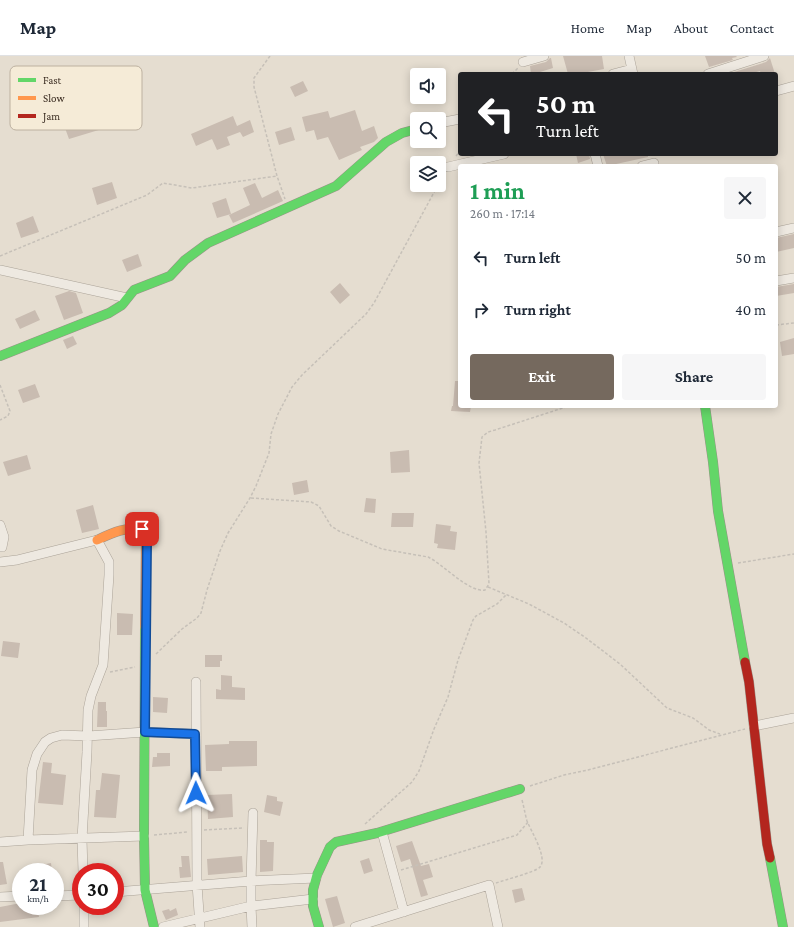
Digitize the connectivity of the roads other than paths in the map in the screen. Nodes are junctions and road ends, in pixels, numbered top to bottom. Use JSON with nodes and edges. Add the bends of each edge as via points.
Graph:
{"nodes":[{"id":1,"x":544,"y":56,"type":"edge"},
{"id":2,"x":629,"y":56,"type":"edge"},
{"id":3,"x":764,"y":56,"type":"edge"},
{"id":4,"x":523,"y":62,"type":"dead end"},
{"id":5,"x":632,"y":71,"type":"edge"},
{"id":6,"x":714,"y":72,"type":"edge"},
{"id":7,"x":794,"y":86,"type":"edge"},
{"id":8,"x":778,"y":90,"type":"edge"},
{"id":9,"x":458,"y":119,"type":"edge"},
{"id":10,"x":446,"y":122,"type":"edge"},
{"id":11,"x":410,"y":131,"type":"edge"},
{"id":12,"x":495,"y":156,"type":"edge"},
{"id":13,"x":448,"y":166,"type":"dead end"},
{"id":14,"x":794,"y":228,"type":"edge"},
{"id":15,"x":778,"y":232,"type":"edge"},
{"id":16,"x":0,"y":270,"type":"edge"},
{"id":17,"x":794,"y":278,"type":"edge"},
{"id":18,"x":778,"y":281,"type":"edge"},
{"id":19,"x":127,"y":298,"type":"junction"},
{"id":20,"x":0,"y":356,"type":"edge"},
{"id":21,"x":705,"y":408,"type":"edge"},
{"id":22,"x":0,"y":525,"type":"edge"},
{"id":23,"x":97,"y":540,"type":"junction"},
{"id":24,"x":1,"y":548,"type":"edge"},
{"id":25,"x":0,"y":562,"type":"edge"},
{"id":26,"x":196,"y":682,"type":"dead end"},
{"id":27,"x":794,"y":718,"type":"edge"},
{"id":28,"x":754,"y":726,"type":"junction"},
{"id":29,"x":145,"y":732,"type":"junction"},
{"id":30,"x":195,"y":734,"type":"junction"},
{"id":31,"x":88,"y":736,"type":"junction"},
{"id":32,"x":520,"y":789,"type":"road end"},
{"id":33,"x":252,"y":813,"type":"dead end"},
{"id":34,"x":382,"y":832,"type":"junction"},
{"id":35,"x":144,"y":836,"type":"junction"},
{"id":36,"x":82,"y":839,"type":"junction"},
{"id":37,"x":28,"y":840,"type":"junction"},
{"id":38,"x":0,"y":842,"type":"edge"},
{"id":39,"x":83,"y":863,"type":"edge"},
{"id":40,"x":316,"y":878,"type":"junction"},
{"id":41,"x":251,"y":881,"type":"junction"},
{"id":42,"x":198,"y":884,"type":"junction"},
{"id":43,"x":145,"y":890,"type":"junction"},
{"id":44,"x":124,"y":891,"type":"edge"},
{"id":45,"x":12,"y":896,"type":"edge"},
{"id":46,"x":0,"y":897,"type":"edge"},
{"id":47,"x":312,"y":899,"type":"junction"},
{"id":48,"x":251,"y":906,"type":"junction"},
{"id":49,"x":404,"y":912,"type":"junction"},
{"id":50,"x":84,"y":915,"type":"edge"},
{"id":51,"x":199,"y":923,"type":"edge"},
{"id":52,"x":84,"y":927,"type":"edge"},
{"id":53,"x":154,"y":927,"type":"edge"},
{"id":54,"x":163,"y":927,"type":"edge"},
{"id":55,"x":252,"y":927,"type":"edge"},
{"id":56,"x":319,"y":927,"type":"edge"},
{"id":57,"x":355,"y":927,"type":"edge"},
{"id":58,"x":498,"y":927,"type":"edge"},
{"id":59,"x":783,"y":927,"type":"edge"}],
"edges":[{"from":1,"to":4,"type":"street"},
{"from":2,"to":5,"type":"street"},
{"from":3,"to":6,"type":"street"},
{"from":7,"to":8,"type":"street"},
{"from":9,"to":10,"type":"street"},
{"from":11,"to":19,"type":"street","via":[[386,142],[336,186],[208,243],[170,276],[138,288]]},
{"from":12,"to":13,"type":"street"},
{"from":14,"to":15,"type":"street"},
{"from":16,"to":19,"type":"street"},
{"from":17,"to":18,"type":"street"},
{"from":19,"to":20,"type":"street","via":[[122,305],[109,313]]},
{"from":21,"to":28,"type":"street","via":[[718,511],[749,682]]},
{"from":22,"to":24,"type":"street","via":[[4,537]]},
{"from":23,"to":25,"type":"street"},
{"from":23,"to":29,"type":"street","via":[[129,529],[142,529],[146,533]]},
{"from":23,"to":31,"type":"street","via":[[110,567],[103,664],[89,703]]},
{"from":26,"to":30,"type":"street"},
{"from":27,"to":28,"type":"street"},
{"from":28,"to":59,"type":"street","via":[[767,844]]},
{"from":29,"to":30,"type":"street"},
{"from":29,"to":31,"type":"street"},
{"from":29,"to":35,"type":"street"},
{"from":30,"to":42,"type":"street"},
{"from":31,"to":36,"type":"street"},
{"from":31,"to":37,"type":"street","via":[[62,735],[51,738],[37,754],[32,770]]},
{"from":32,"to":34,"type":"street"},
{"from":33,"to":41,"type":"street"},
{"from":34,"to":40,"type":"street","via":[[333,843]]},
{"from":34,"to":49,"type":"street"},
{"from":35,"to":36,"type":"street"},
{"from":35,"to":43,"type":"street"},
{"from":36,"to":37,"type":"street"},
{"from":36,"to":39,"type":"street"},
{"from":37,"to":38,"type":"street"},
{"from":40,"to":41,"type":"street"},
{"from":40,"to":47,"type":"street"},
{"from":41,"to":42,"type":"street"},
{"from":41,"to":48,"type":"street"},
{"from":42,"to":43,"type":"street"},
{"from":42,"to":51,"type":"street"},
{"from":43,"to":44,"type":"street"},
{"from":43,"to":53,"type":"street"},
{"from":45,"to":46,"type":"street"},
{"from":47,"to":48,"type":"street"},
{"from":47,"to":56,"type":"street"},
{"from":48,"to":51,"type":"street"},
{"from":48,"to":55,"type":"street"},
{"from":49,"to":57,"type":"street"},
{"from":49,"to":58,"type":"street","via":[[489,885]]},
{"from":50,"to":52,"type":"street"},
{"from":51,"to":54,"type":"street"}]}
